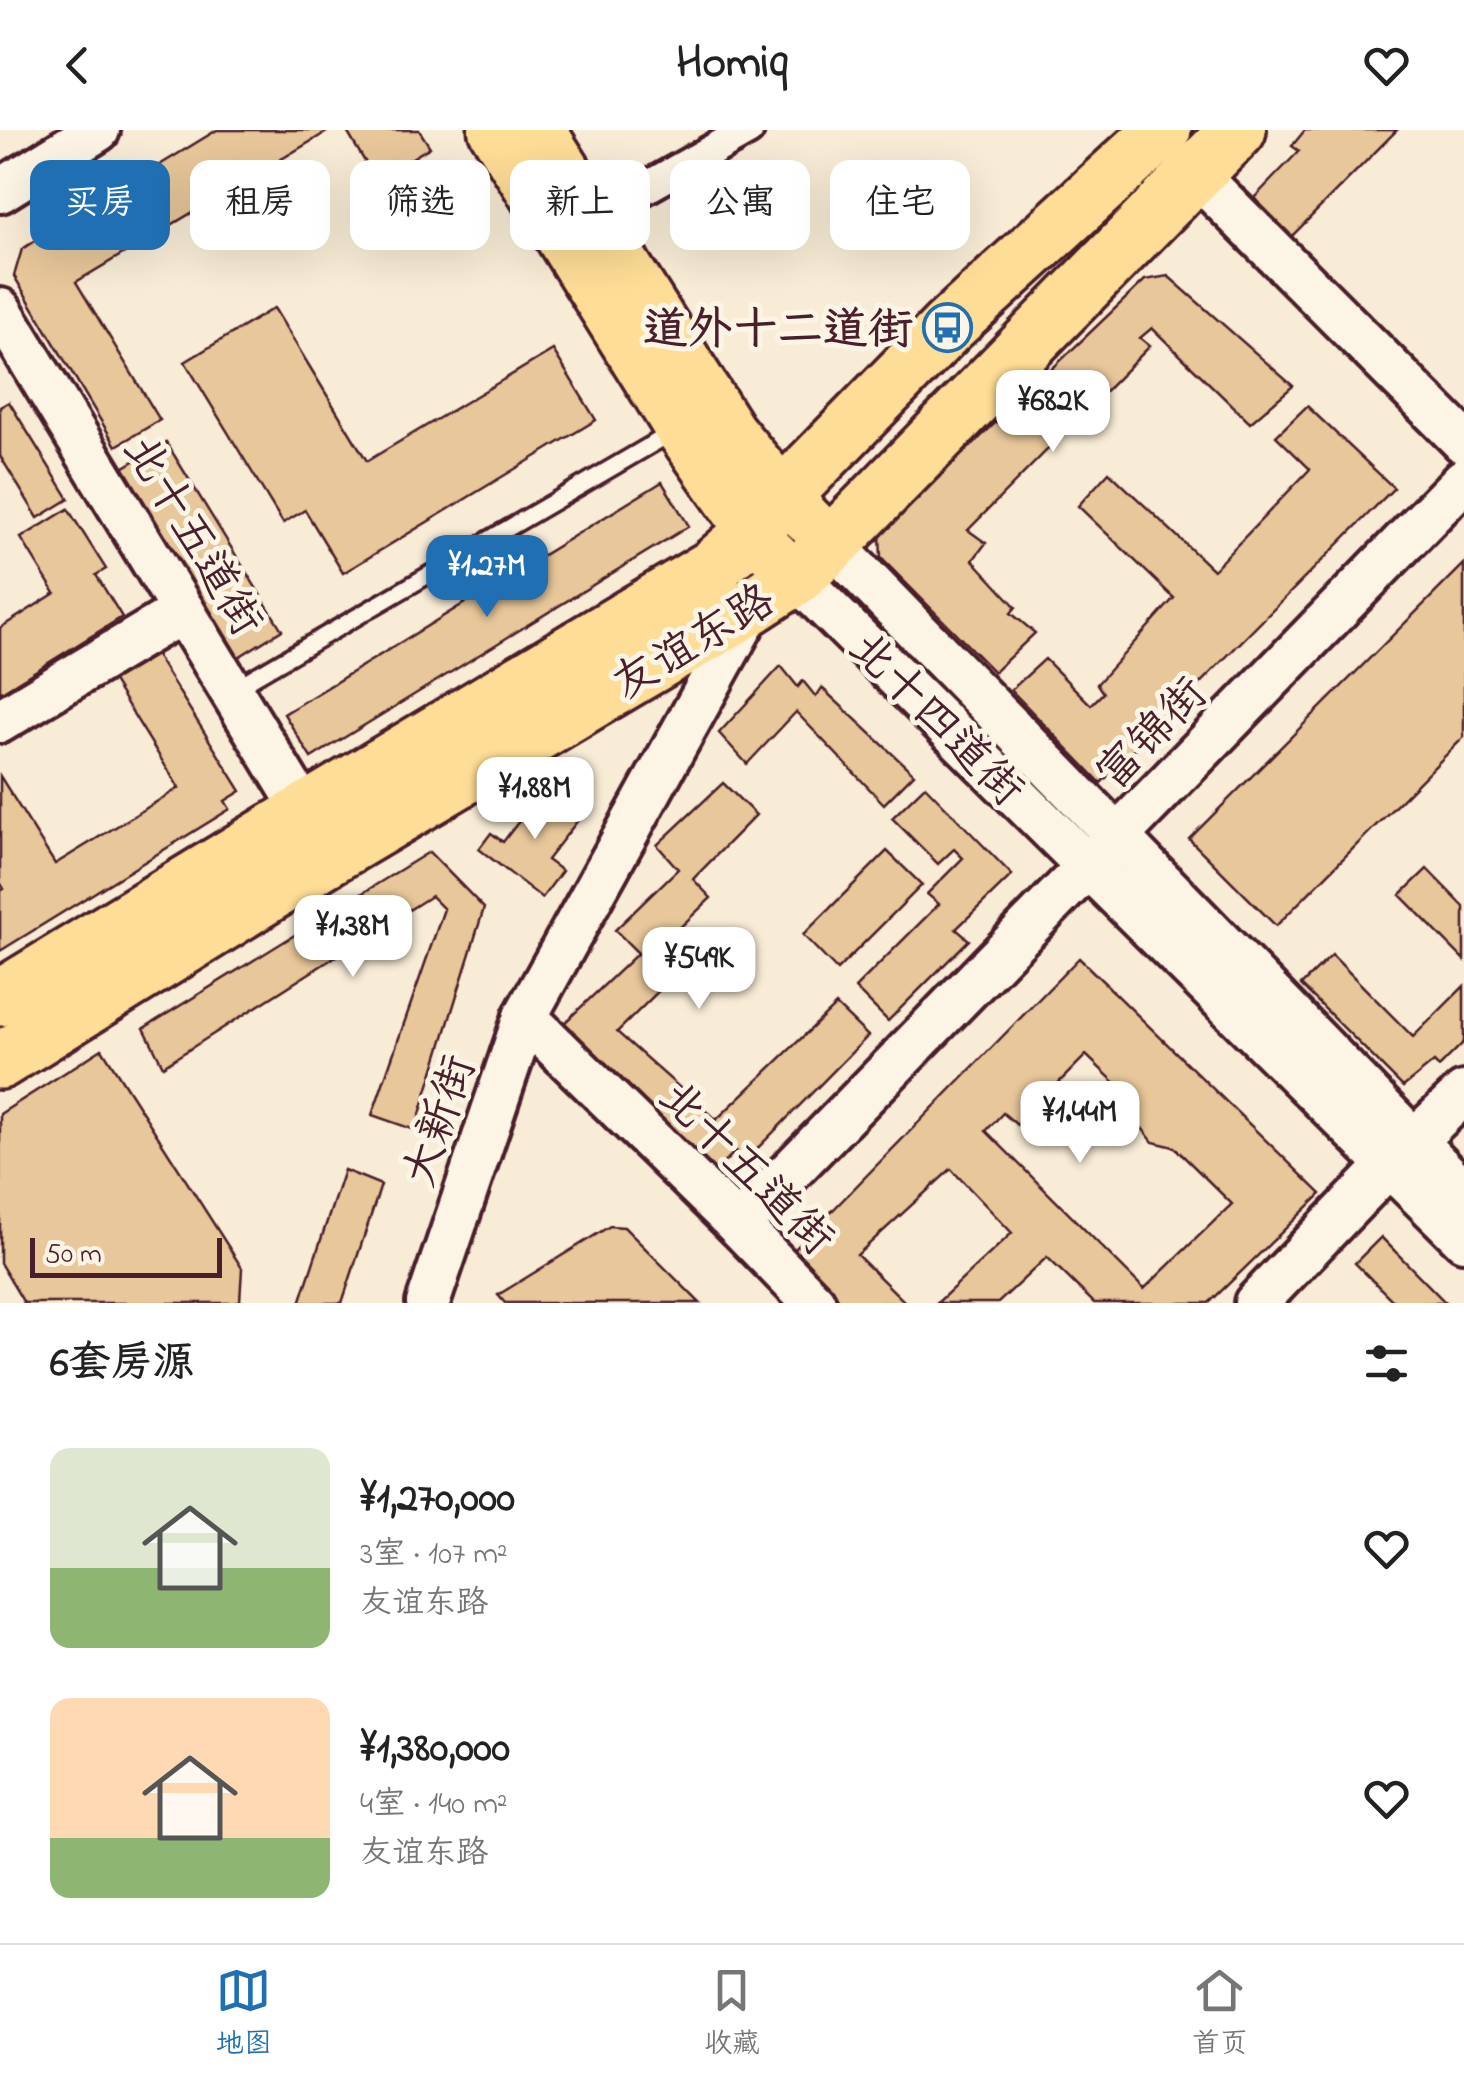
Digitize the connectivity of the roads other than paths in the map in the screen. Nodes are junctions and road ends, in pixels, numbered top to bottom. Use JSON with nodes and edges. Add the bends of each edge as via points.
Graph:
{"nodes":[{"id":1,"x":98,"y":130,"type":"edge"},
{"id":2,"x":493,"y":130,"type":"edge"},
{"id":3,"x":542,"y":130,"type":"edge"},
{"id":4,"x":748,"y":130,"type":"edge"},
{"id":5,"x":1238,"y":130,"type":"edge"},
{"id":6,"x":1153,"y":134,"type":"edge"},
{"id":7,"x":561,"y":160,"type":"edge"},
{"id":8,"x":1196,"y":173,"type":"junction"},
{"id":9,"x":650,"y":185,"type":"edge"},
{"id":10,"x":0,"y":191,"type":"edge"},
{"id":11,"x":618,"y":250,"type":"edge"},
{"id":12,"x":0,"y":310,"type":"edge"},
{"id":13,"x":14,"y":366,"type":"edge"},
{"id":14,"x":679,"y":428,"type":"junction"},
{"id":15,"x":1464,"y":442,"type":"edge"},
{"id":16,"x":1464,"y":480,"type":"edge"},
{"id":17,"x":768,"y":514,"type":"junction"},
{"id":18,"x":794,"y":575,"type":"junction"},
{"id":19,"x":183,"y":611,"type":"junction"},
{"id":20,"x":232,"y":690,"type":"junction"},
{"id":21,"x":0,"y":720,"type":"edge"},
{"id":22,"x":304,"y":812,"type":"junction"},
{"id":23,"x":1103,"y":852,"type":"junction"},
{"id":24,"x":0,"y":998,"type":"edge"},
{"id":25,"x":525,"y":1016,"type":"junction"},
{"id":26,"x":0,"y":1061,"type":"edge"},
{"id":27,"x":1464,"y":1093,"type":"edge"},
{"id":28,"x":1402,"y":1153,"type":"junction"},
{"id":29,"x":1464,"y":1192,"type":"edge"},
{"id":30,"x":738,"y":1225,"type":"junction"},
{"id":31,"x":1464,"y":1239,"type":"edge"},
{"id":32,"x":428,"y":1303,"type":"edge"},
{"id":33,"x":814,"y":1303,"type":"edge"},
{"id":34,"x":1256,"y":1303,"type":"edge"}],
"edges":[{"from":1,"to":10,"type":"street"},
{"from":2,"to":14,"type":"main road","name":"北十四道街"},
{"from":3,"to":7,"type":"main road","name":"北十四道街"},
{"from":4,"to":9,"type":"street"},
{"from":5,"to":8,"type":"highway","name":"友谊东路"},
{"from":6,"to":17,"type":"highway","name":"友谊东路","via":[[948,327]]},
{"from":8,"to":15,"type":"street"},
{"from":8,"to":18,"type":"highway","name":"友谊东路"},
{"from":11,"to":17,"type":"main road","name":"北十四道街","via":[[732,431]]},
{"from":12,"to":13,"type":"street","name":"北十五道街"},
{"from":13,"to":19,"type":"street","name":"北十五道街"},
{"from":14,"to":17,"type":"main road","name":"北十四道街"},
{"from":14,"to":20,"type":"lane"},
{"from":16,"to":23,"type":"street","name":"富锦街"},
{"from":17,"to":18,"type":"main road","name":"北十四道街"},
{"from":17,"to":22,"type":"highway","name":"友谊东路","via":[[713,567]]},
{"from":18,"to":23,"type":"street","name":"北十四道街"},
{"from":18,"to":25,"type":"street","name":"大新街"},
{"from":18,"to":26,"type":"highway","name":"友谊东路"},
{"from":19,"to":20,"type":"street","name":"北十五道街"},
{"from":19,"to":21,"type":"street"},
{"from":20,"to":22,"type":"street","name":"北十五道街"},
{"from":22,"to":24,"type":"highway","name":"友谊东路"},
{"from":23,"to":28,"type":"street","name":"北十四道街"},
{"from":23,"to":30,"type":"street","name":"富锦街"},
{"from":25,"to":30,"type":"street","name":"北十五道街"},
{"from":25,"to":32,"type":"street","name":"大新街"},
{"from":27,"to":28,"type":"street"},
{"from":28,"to":29,"type":"street","name":"北十四道街"},
{"from":28,"to":31,"type":"street","name":"北十四道街"},
{"from":28,"to":34,"type":"street"},
{"from":30,"to":33,"type":"street","name":"北十五道街"}]}
